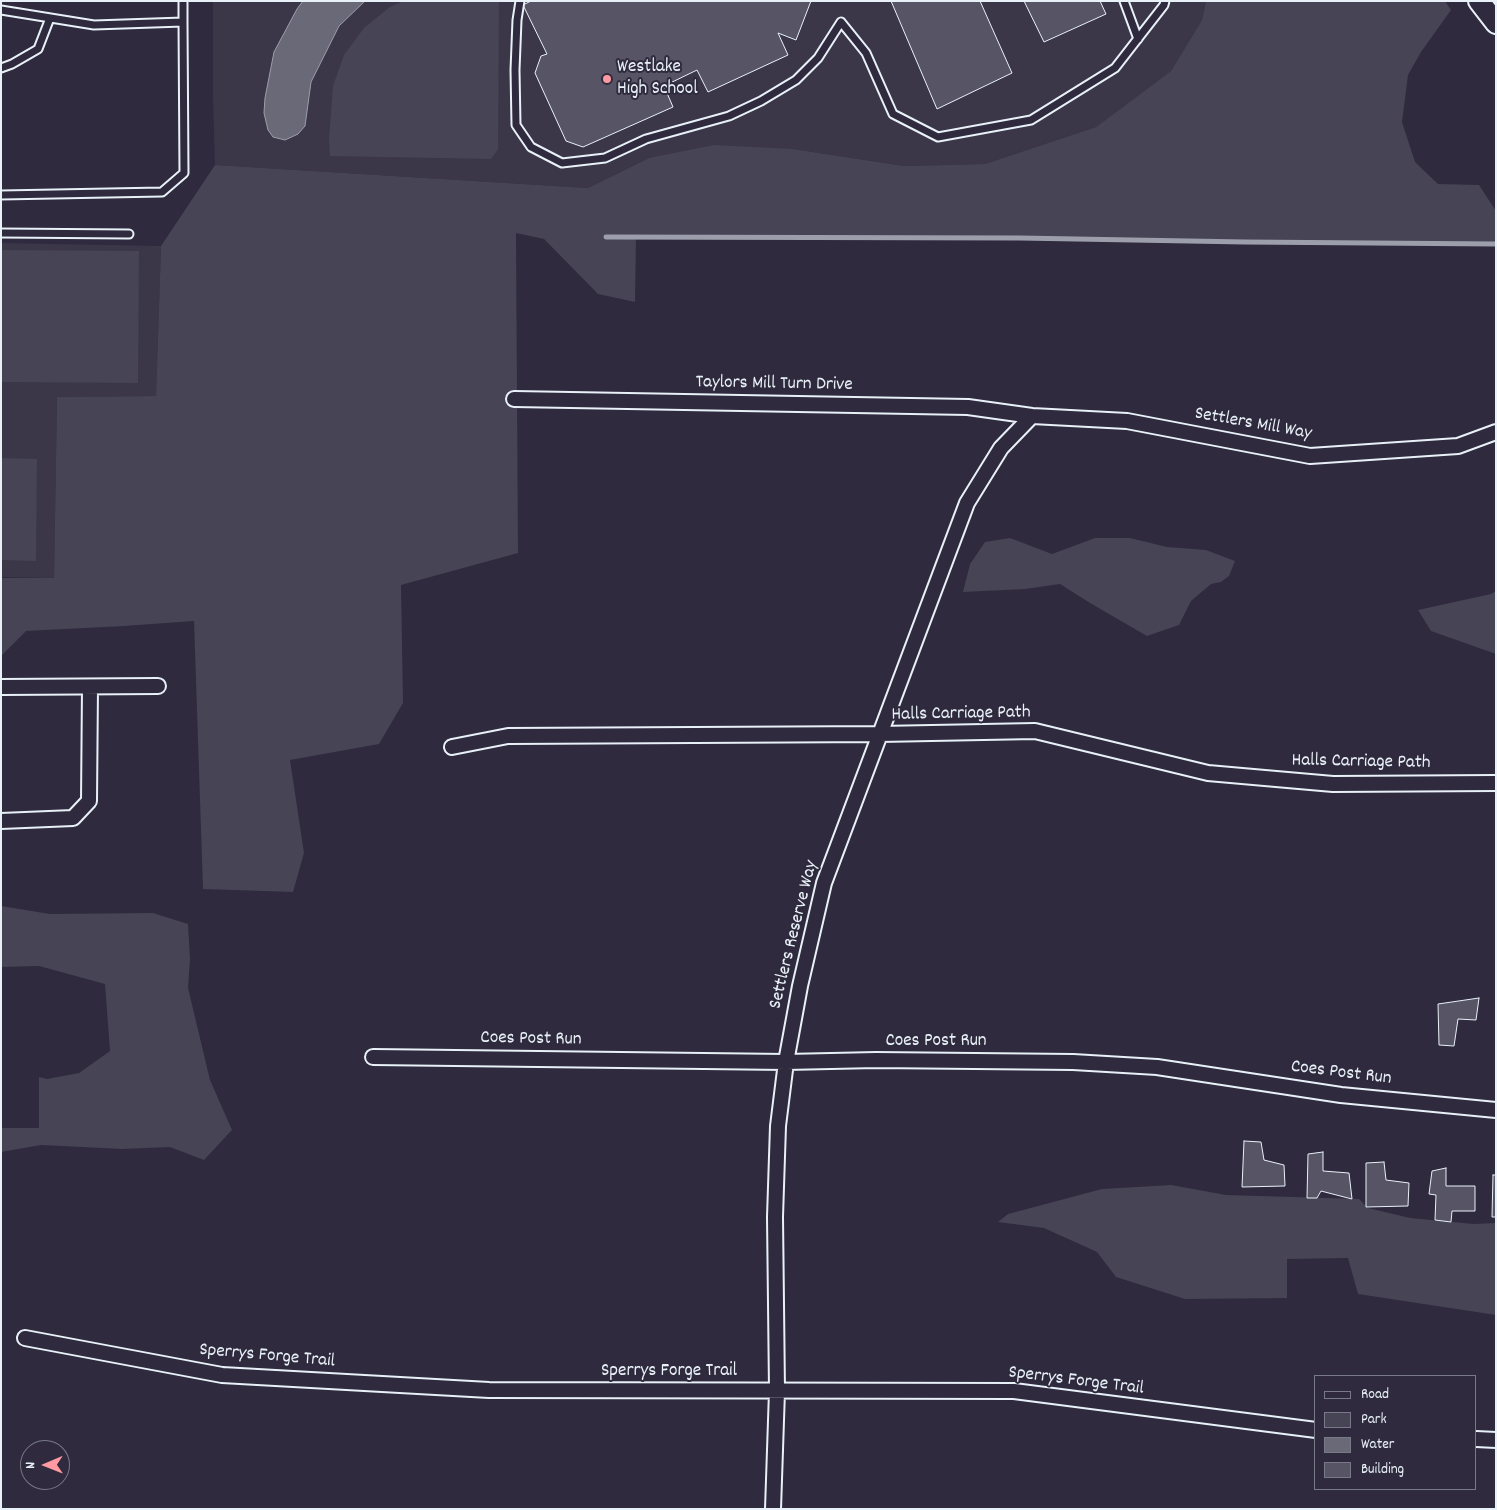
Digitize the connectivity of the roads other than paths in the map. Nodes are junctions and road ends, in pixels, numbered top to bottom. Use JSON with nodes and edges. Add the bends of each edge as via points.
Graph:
{"nodes":[{"id":1,"x":183,"y":1,"type":"edge"},
{"id":2,"x":520,"y":1,"type":"edge"},
{"id":3,"x":1124,"y":1,"type":"edge"},
{"id":4,"x":1165,"y":1,"type":"edge"},
{"id":5,"x":1479,"y":1,"type":"edge"},
{"id":6,"x":1,"y":10,"type":"edge"},
{"id":7,"x":50,"y":18,"type":"junction"},
{"id":8,"x":183,"y":22,"type":"junction"},
{"id":9,"x":1496,"y":23,"type":"edge"},
{"id":10,"x":1138,"y":39,"type":"junction"},
{"id":11,"x":1,"y":68,"type":"edge"},
{"id":12,"x":1,"y":195,"type":"edge"},
{"id":13,"x":1,"y":232,"type":"edge"},
{"id":14,"x":129,"y":234,"type":"dead end"},
{"id":15,"x":514,"y":399,"type":"dead end"},
{"id":16,"x":1032,"y":416,"type":"junction"},
{"id":17,"x":1496,"y":432,"type":"edge"},
{"id":18,"x":158,"y":686,"type":"dead end"},
{"id":19,"x":1,"y":687,"type":"edge"},
{"id":20,"x":90,"y":687,"type":"junction"},
{"id":21,"x":880,"y":734,"type":"junction"},
{"id":22,"x":452,"y":747,"type":"dead end"},
{"id":23,"x":1496,"y":784,"type":"edge"},
{"id":24,"x":1,"y":821,"type":"edge"},
{"id":25,"x":373,"y":1058,"type":"dead end"},
{"id":26,"x":786,"y":1062,"type":"junction"},
{"id":27,"x":1496,"y":1110,"type":"edge"},
{"id":28,"x":24,"y":1338,"type":"dead end"},
{"id":29,"x":776,"y":1391,"type":"junction"},
{"id":30,"x":1314,"y":1430,"type":"edge"},
{"id":31,"x":1477,"y":1439,"type":"edge"},
{"id":32,"x":1496,"y":1440,"type":"edge"},
{"id":33,"x":773,"y":1509,"type":"edge"}],
"edges":[{"from":1,"to":8,"type":"lane"},
{"from":2,"to":10,"type":"lane","via":[[516,20],[516,125],[531,147],[562,163],[604,158],[646,139],[729,116],[796,80],[818,58],[841,22],[866,53],[893,114],[938,137],[1031,120],[1115,68]]},
{"from":3,"to":10,"type":"lane"},
{"from":4,"to":10,"type":"lane"},
{"from":5,"to":9,"type":"main road"},
{"from":6,"to":7,"type":"lane"},
{"from":7,"to":8,"type":"lane","via":[[94,25]]},
{"from":7,"to":11,"type":"lane","via":[[38,49]]},
{"from":8,"to":12,"type":"lane","via":[[184,173],[162,192]]},
{"from":13,"to":14,"type":"lane"},
{"from":15,"to":16,"type":"street","name":"Taylors Mill Turn Drive","via":[[968,407]]},
{"from":16,"to":17,"type":"street","name":"Settlers Mill Way","via":[[1127,421],[1310,456],[1458,446]]},
{"from":16,"to":21,"type":"street","name":"Settlers Reserve Way","via":[[1001,448],[967,503]]},
{"from":18,"to":20,"type":"street"},
{"from":19,"to":20,"type":"street"},
{"from":20,"to":24,"type":"street","via":[[89,801],[73,818]]},
{"from":21,"to":22,"type":"street","name":"Halls Carriage Path","via":[[508,736]]},
{"from":21,"to":23,"type":"street","name":"Halls Carriage Path","via":[[1035,731],[1208,773],[1333,784]]},
{"from":21,"to":26,"type":"street","name":"Settlers Reserve Way","via":[[824,882]]},
{"from":25,"to":26,"type":"street","name":"Coes Post Run"},
{"from":26,"to":27,"type":"street","name":"Coes Post Run","via":[[1073,1062],[1157,1066],[1341,1095]]},
{"from":26,"to":29,"type":"street","name":"Settlers Reserve Way","via":[[778,1126],[775,1208]]},
{"from":28,"to":29,"type":"street","name":"Sperrys Forge Trail","via":[[222,1375],[489,1390]]},
{"from":29,"to":30,"type":"street","name":"Sperrys Forge Trail","via":[[1014,1392]]},
{"from":29,"to":33,"type":"street","name":"Settlers Reserve Way"},
{"from":31,"to":32,"type":"street"}]}
